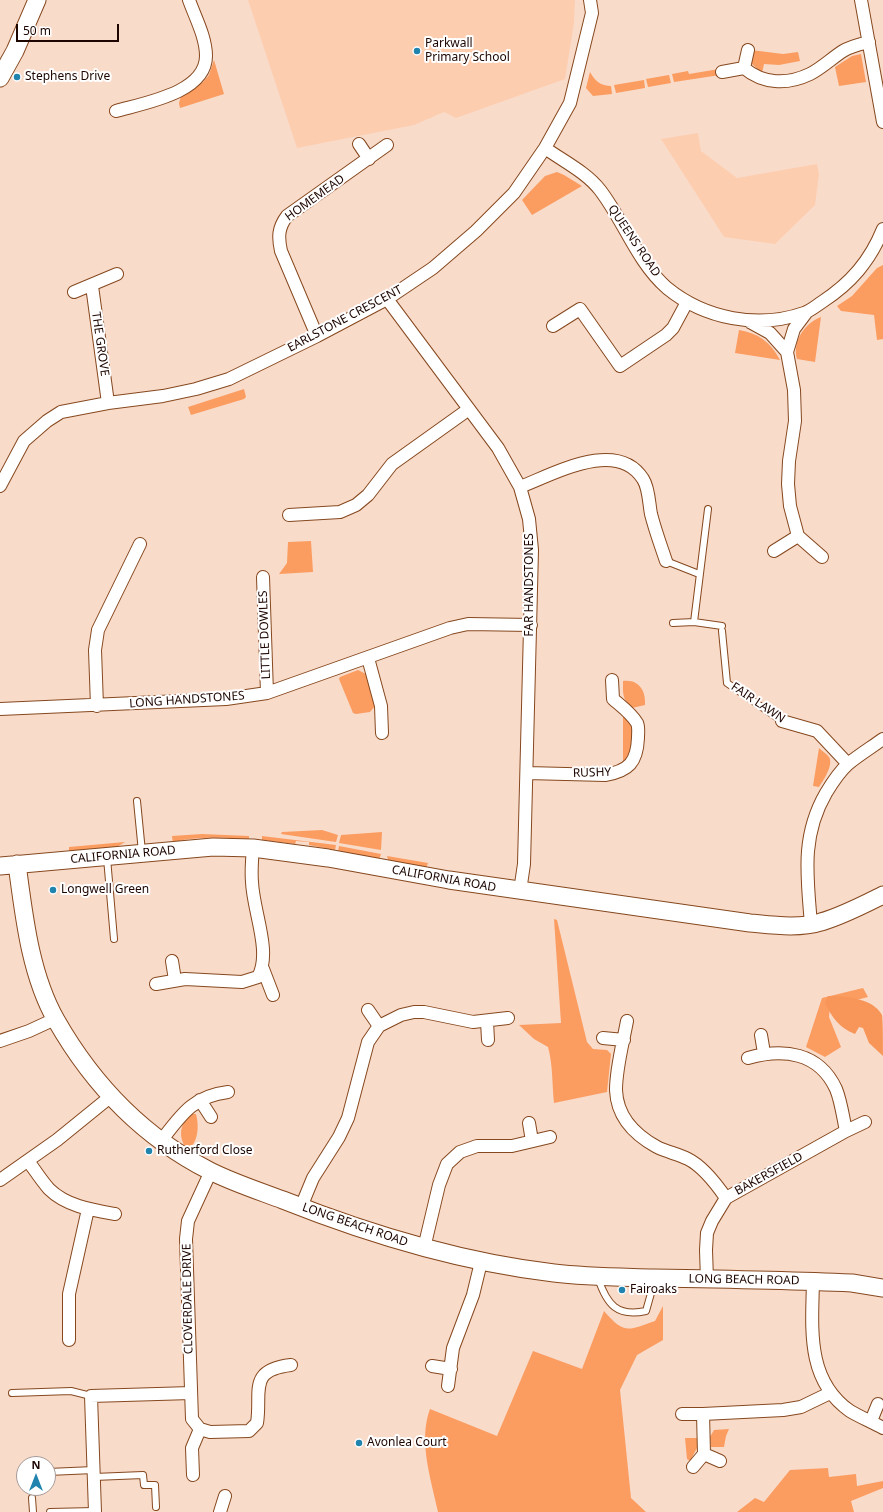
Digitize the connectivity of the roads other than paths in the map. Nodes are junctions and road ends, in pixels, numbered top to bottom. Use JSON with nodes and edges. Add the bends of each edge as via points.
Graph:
{"nodes":[{"id":1,"x":37,"y":0,"type":"edge"},
{"id":2,"x":189,"y":0,"type":"edge"},
{"id":3,"x":590,"y":0,"type":"edge"},
{"id":4,"x":861,"y":0,"type":"edge"},
{"id":5,"x":870,"y":42,"type":"junction"},
{"id":6,"x":748,"y":50,"type":"dead end"},
{"id":7,"x":744,"y":68,"type":"junction"},
{"id":8,"x":722,"y":72,"type":"dead end"},
{"id":9,"x":0,"y":78,"type":"edge"},
{"id":10,"x":882,"y":109,"type":"edge"},
{"id":11,"x":116,"y":111,"type":"dead end"},
{"id":12,"x":883,"y":122,"type":"edge"},
{"id":13,"x":359,"y":144,"type":"dead end"},
{"id":14,"x":387,"y":145,"type":"dead end"},
{"id":15,"x":545,"y":148,"type":"junction"},
{"id":16,"x":369,"y":159,"type":"junction"},
{"id":17,"x":883,"y":229,"type":"edge"},
{"id":18,"x":879,"y":251,"type":"edge"},
{"id":19,"x":117,"y":274,"type":"dead end"},
{"id":20,"x":92,"y":286,"type":"junction"},
{"id":21,"x":74,"y":292,"type":"dead end"},
{"id":22,"x":387,"y":299,"type":"junction"},
{"id":23,"x":687,"y":302,"type":"junction"},
{"id":24,"x":806,"y":313,"type":"junction"},
{"id":25,"x":750,"y":321,"type":"junction"},
{"id":26,"x":553,"y":326,"type":"dead end"},
{"id":27,"x":317,"y":336,"type":"junction"},
{"id":28,"x":787,"y":352,"type":"junction"},
{"id":29,"x":108,"y":403,"type":"junction"},
{"id":30,"x":469,"y":409,"type":"junction"},
{"id":31,"x":0,"y":486,"type":"edge"},
{"id":32,"x":520,"y":487,"type":"junction"},
{"id":33,"x":708,"y":509,"type":"dead end"},
{"id":34,"x":289,"y":515,"type":"dead end"},
{"id":35,"x":798,"y":536,"type":"junction"},
{"id":36,"x":140,"y":544,"type":"dead end"},
{"id":37,"x":774,"y":551,"type":"dead end"},
{"id":38,"x":822,"y":557,"type":"dead end"},
{"id":39,"x":666,"y":561,"type":"joint"},
{"id":40,"x":699,"y":574,"type":"junction"},
{"id":41,"x":263,"y":576,"type":"dead end"},
{"id":42,"x":694,"y":622,"type":"junction"},
{"id":43,"x":673,"y":623,"type":"dead end"},
{"id":44,"x":531,"y":625,"type":"junction"},
{"id":45,"x":368,"y":658,"type":"junction"},
{"id":46,"x":612,"y":680,"type":"dead end"},
{"id":47,"x":267,"y":692,"type":"junction"},
{"id":48,"x":97,"y":706,"type":"junction"},
{"id":49,"x":0,"y":709,"type":"edge"},
{"id":50,"x":782,"y":721,"type":"joint"},
{"id":51,"x":382,"y":733,"type":"dead end"},
{"id":52,"x":883,"y":739,"type":"edge"},
{"id":53,"x":848,"y":764,"type":"junction"},
{"id":54,"x":527,"y":773,"type":"junction"},
{"id":55,"x":137,"y":801,"type":"dead end"},
{"id":56,"x":253,"y":848,"type":"junction"},
{"id":57,"x":142,"y":853,"type":"junction"},
{"id":58,"x":106,"y":856,"type":"junction"},
{"id":59,"x":8,"y":865,"type":"edge"},
{"id":60,"x":520,"y":891,"type":"junction"},
{"id":61,"x":883,"y":895,"type":"edge"},
{"id":62,"x":811,"y":924,"type":"junction"},
{"id":63,"x":114,"y":938,"type":"dead end"},
{"id":64,"x":172,"y":961,"type":"dead end"},
{"id":65,"x":263,"y":968,"type":"junction"},
{"id":66,"x":175,"y":980,"type":"junction"},
{"id":67,"x":156,"y":984,"type":"dead end"},
{"id":68,"x":273,"y":995,"type":"dead end"},
{"id":69,"x":368,"y":1010,"type":"dead end"},
{"id":70,"x":508,"y":1018,"type":"dead end"},
{"id":71,"x":55,"y":1019,"type":"junction"},
{"id":72,"x":487,"y":1021,"type":"junction"},
{"id":73,"x":627,"y":1021,"type":"dead end"},
{"id":74,"x":379,"y":1026,"type":"junction"},
{"id":75,"x":761,"y":1035,"type":"dead end"},
{"id":76,"x":603,"y":1038,"type":"dead end"},
{"id":77,"x":488,"y":1040,"type":"dead end"},
{"id":78,"x":624,"y":1040,"type":"junction"},
{"id":79,"x":0,"y":1041,"type":"edge"},
{"id":80,"x":764,"y":1053,"type":"junction"},
{"id":81,"x":748,"y":1058,"type":"dead end"},
{"id":82,"x":228,"y":1092,"type":"dead end"},
{"id":83,"x":110,"y":1097,"type":"junction"},
{"id":84,"x":200,"y":1100,"type":"junction"},
{"id":85,"x":211,"y":1117,"type":"dead end"},
{"id":86,"x":865,"y":1122,"type":"dead end"},
{"id":87,"x":529,"y":1123,"type":"dead end"},
{"id":88,"x":846,"y":1131,"type":"junction"},
{"id":89,"x":550,"y":1137,"type":"dead end"},
{"id":90,"x":161,"y":1141,"type":"junction"},
{"id":91,"x":532,"y":1141,"type":"junction"},
{"id":92,"x":28,"y":1161,"type":"junction"},
{"id":93,"x":211,"y":1171,"type":"junction"},
{"id":94,"x":0,"y":1180,"type":"edge"},
{"id":95,"x":726,"y":1198,"type":"junction"},
{"id":96,"x":302,"y":1207,"type":"junction"},
{"id":97,"x":88,"y":1210,"type":"junction"},
{"id":98,"x":115,"y":1214,"type":"dead end"},
{"id":99,"x":424,"y":1248,"type":"junction"},
{"id":100,"x":481,"y":1262,"type":"junction"},
{"id":101,"x":598,"y":1277,"type":"junction"},
{"id":102,"x":655,"y":1278,"type":"junction"},
{"id":103,"x":707,"y":1280,"type":"junction"},
{"id":104,"x":813,"y":1281,"type":"junction"},
{"id":105,"x":883,"y":1288,"type":"edge"},
{"id":106,"x":69,"y":1340,"type":"dead end"},
{"id":107,"x":291,"y":1365,"type":"dead end"},
{"id":108,"x":432,"y":1366,"type":"dead end"},
{"id":109,"x":451,"y":1368,"type":"junction"},
{"id":110,"x":448,"y":1386,"type":"dead end"},
{"id":111,"x":12,"y":1392,"type":"dead end"},
{"id":112,"x":191,"y":1393,"type":"junction"},
{"id":113,"x":830,"y":1393,"type":"junction"},
{"id":114,"x":91,"y":1396,"type":"junction"},
{"id":115,"x":878,"y":1404,"type":"dead end"},
{"id":116,"x":682,"y":1414,"type":"dead end"},
{"id":117,"x":703,"y":1414,"type":"junction"},
{"id":118,"x":871,"y":1421,"type":"junction"},
{"id":119,"x":883,"y":1428,"type":"edge"},
{"id":120,"x":200,"y":1429,"type":"junction"},
{"id":121,"x":704,"y":1454,"type":"junction"},
{"id":122,"x":720,"y":1461,"type":"dead end"},
{"id":123,"x":693,"y":1467,"type":"dead end"},
{"id":124,"x":56,"y":1472,"type":"edge"},
{"id":125,"x":94,"y":1473,"type":"junction"},
{"id":126,"x":193,"y":1475,"type":"dead end"},
{"id":127,"x":225,"y":1496,"type":"dead end"},
{"id":128,"x":32,"y":1498,"type":"dead end"},
{"id":129,"x":156,"y":1507,"type":"dead end"},
{"id":130,"x":95,"y":1511,"type":"edge"},
{"id":131,"x":33,"y":1512,"type":"edge"},
{"id":132,"x":50,"y":1512,"type":"edge"},
{"id":133,"x":220,"y":1512,"type":"edge"}],
"edges":[{"from":1,"to":9,"type":"street"},
{"from":2,"to":11,"type":"street","via":[[206,54],[206,64],[202,73],[194,83],[168,96]]},
{"from":3,"to":15,"type":"street","name":"EARLSTONE CRESCENT","via":[[592,13],[570,103]]},
{"from":4,"to":5,"type":"street"},
{"from":5,"to":7,"type":"street","via":[[844,50],[809,74],[791,80],[771,81],[753,76]]},
{"from":5,"to":10,"type":"street"},
{"from":6,"to":7,"type":"street"},
{"from":7,"to":8,"type":"street"},
{"from":10,"to":12,"type":"street"},
{"from":13,"to":16,"type":"street"},
{"from":14,"to":16,"type":"street","name":"HOMEMEAD"},
{"from":15,"to":22,"type":"street","name":"EARLSTONE CRESCENT","via":[[514,192],[476,231],[433,268]]},
{"from":15,"to":23,"type":"street","name":"QUEENS ROAD","via":[[586,176],[600,190],[649,268],[666,287]]},
{"from":16,"to":27,"type":"street","name":"HOMEMEAD","via":[[287,216],[281,224],[278,237],[281,251]]},
{"from":17,"to":18,"type":"street","name":"QUEENS ROAD"},
{"from":18,"to":24,"type":"street","name":"QUEENS ROAD","via":[[831,296]]},
{"from":19,"to":20,"type":"street"},
{"from":20,"to":21,"type":"street"},
{"from":20,"to":29,"type":"street","name":"THE GROVE"},
{"from":22,"to":27,"type":"street","name":"EARLSTONE CRESCENT"},
{"from":22,"to":30,"type":"street","name":"FAR HANDSTONES"},
{"from":23,"to":25,"type":"street","name":"QUEENS ROAD","via":[[718,315]]},
{"from":23,"to":26,"type":"street","via":[[673,328],[666,335],[620,366],[580,310]]},
{"from":24,"to":25,"type":"street","name":"QUEENS ROAD","via":[[777,320]]},
{"from":24,"to":28,"type":"street","via":[[794,329]]},
{"from":25,"to":28,"type":"street","via":[[770,333]]},
{"from":27,"to":29,"type":"street","name":"EARLSTONE CRESCENT","via":[[229,379],[163,396]]},
{"from":28,"to":35,"type":"street","via":[[794,390],[795,421],[788,484],[790,506]]},
{"from":29,"to":31,"type":"street","name":"EARLSTONE CRESCENT","via":[[61,412],[48,421],[24,441]]},
{"from":30,"to":32,"type":"street","name":"FAR HANDSTONES","via":[[498,448]]},
{"from":30,"to":34,"type":"street","via":[[392,464],[368,495],[356,505],[340,512]]},
{"from":32,"to":39,"type":"street","via":[[594,460],[613,459],[632,465],[644,480],[651,514]]},
{"from":32,"to":44,"type":"street","name":"FAR HANDSTONES","via":[[531,535]]},
{"from":33,"to":40,"type":"lane"},
{"from":35,"to":37,"type":"street"},
{"from":35,"to":38,"type":"street"},
{"from":36,"to":48,"type":"street","via":[[98,630],[95,650]]},
{"from":39,"to":40,"type":"lane"},
{"from":40,"to":42,"type":"lane"},
{"from":41,"to":47,"type":"street","name":"LITTLE DOWLES"},
{"from":42,"to":43,"type":"lane"},
{"from":42,"to":50,"type":"lane","name":"FAIR LAWN","via":[[722,628],[727,683]]},
{"from":44,"to":45,"type":"street","name":"LONG HANDSTONES","via":[[468,624],[450,628]]},
{"from":44,"to":54,"type":"street","name":"FAR HANDSTONES"},
{"from":45,"to":47,"type":"street","name":"LONG HANDSTONES"},
{"from":45,"to":51,"type":"street","via":[[381,706]]},
{"from":46,"to":54,"type":"street","name":"RUSHY","via":[[612,699],[632,716],[638,725],[637,751],[633,761],[625,769],[605,775]]},
{"from":47,"to":48,"type":"street","name":"LONG HANDSTONES","via":[[226,699]]},
{"from":48,"to":49,"type":"street","name":"LONG HANDSTONES"},
{"from":50,"to":53,"type":"street","name":"FAIR LAWN","via":[[817,731]]},
{"from":52,"to":53,"type":"street"},
{"from":53,"to":62,"type":"street","via":[[832,783],[817,810],[810,831],[807,872]]},
{"from":54,"to":60,"type":"street","name":"FAR HANDSTONES","via":[[524,864]]},
{"from":55,"to":57,"type":"lane"},
{"from":56,"to":57,"type":"street","name":"CALIFORNIA ROAD","via":[[213,846]]},
{"from":56,"to":60,"type":"street","name":"CALIFORNIA ROAD"},
{"from":56,"to":65,"type":"street","via":[[252,883],[265,955]]},
{"from":57,"to":58,"type":"street","name":"CALIFORNIA ROAD"},
{"from":58,"to":59,"type":"street","name":"CALIFORNIA ROAD"},
{"from":58,"to":63,"type":"lane"},
{"from":59,"to":71,"type":"street","name":"LONG BEACH ROAD","via":[[35,965]]},
{"from":60,"to":62,"type":"street","name":"CALIFORNIA ROAD","via":[[750,923],[782,926]]},
{"from":61,"to":62,"type":"street","name":"CALIFORNIA ROAD","via":[[843,914]]},
{"from":64,"to":66,"type":"street"},
{"from":65,"to":66,"type":"street","via":[[258,977],[242,982]]},
{"from":65,"to":68,"type":"street"},
{"from":66,"to":67,"type":"street"},
{"from":69,"to":74,"type":"street"},
{"from":70,"to":72,"type":"street"},
{"from":71,"to":79,"type":"street"},
{"from":71,"to":83,"type":"street","name":"LONG BEACH ROAD","via":[[86,1068]]},
{"from":72,"to":74,"type":"street","via":[[474,1022],[414,1012],[401,1015]]},
{"from":72,"to":77,"type":"street"},
{"from":73,"to":78,"type":"street"},
{"from":74,"to":96,"type":"street","via":[[368,1042],[348,1118],[313,1178]]},
{"from":75,"to":80,"type":"street"},
{"from":76,"to":78,"type":"street"},
{"from":78,"to":95,"type":"street","via":[[616,1091],[625,1120],[634,1133],[657,1147],[689,1159],[716,1183]]},
{"from":80,"to":81,"type":"street"},
{"from":80,"to":88,"type":"street","via":[[784,1052],[806,1057],[818,1064],[836,1089]]},
{"from":82,"to":84,"type":"street","via":[[213,1094]]},
{"from":83,"to":90,"type":"street","name":"LONG BEACH ROAD","via":[[133,1120]]},
{"from":83,"to":92,"type":"street"},
{"from":84,"to":85,"type":"street"},
{"from":84,"to":90,"type":"street","via":[[183,1113]]},
{"from":86,"to":88,"type":"street","name":"BAKERSFIELD"},
{"from":87,"to":91,"type":"street"},
{"from":88,"to":95,"type":"street","name":"BAKERSFIELD"},
{"from":89,"to":91,"type":"street"},
{"from":90,"to":93,"type":"street","name":"LONG BEACH ROAD"},
{"from":91,"to":99,"type":"street","via":[[512,1146],[477,1146],[460,1152],[447,1164]]},
{"from":92,"to":94,"type":"street"},
{"from":92,"to":97,"type":"street","via":[[49,1189],[67,1201]]},
{"from":93,"to":96,"type":"street","name":"LONG BEACH ROAD"},
{"from":93,"to":112,"type":"street","name":"CLOVERDALE DRIVE","via":[[188,1221],[186,1239]]},
{"from":95,"to":103,"type":"street","name":"BAKERSFIELD","via":[[708,1233]]},
{"from":96,"to":99,"type":"street","name":"LONG BEACH ROAD","via":[[361,1230]]},
{"from":97,"to":98,"type":"street"},
{"from":97,"to":106,"type":"street","via":[[69,1294]]},
{"from":99,"to":100,"type":"street","name":"LONG BEACH ROAD"},
{"from":100,"to":101,"type":"street","name":"LONG BEACH ROAD"},
{"from":100,"to":109,"type":"street","via":[[473,1295],[454,1348]]},
{"from":101,"to":102,"type":"street","name":"LONG BEACH ROAD"},
{"from":101,"to":102,"type":"lane","via":[[607,1299],[619,1312],[633,1314],[646,1311]]},
{"from":102,"to":103,"type":"street","name":"LONG BEACH ROAD"},
{"from":103,"to":104,"type":"street","name":"LONG BEACH ROAD"},
{"from":104,"to":105,"type":"street","name":"LONG BEACH ROAD"},
{"from":104,"to":113,"type":"street","via":[[813,1348],[817,1366]]},
{"from":107,"to":120,"type":"street","via":[[278,1366],[260,1380],[257,1389],[257,1422],[249,1431],[210,1432]]},
{"from":108,"to":109,"type":"street"},
{"from":109,"to":110,"type":"street"},
{"from":111,"to":114,"type":"lane","via":[[71,1391]]},
{"from":112,"to":114,"type":"street"},
{"from":112,"to":120,"type":"street","name":"CLOVERDALE DRIVE","via":[[192,1419]]},
{"from":113,"to":117,"type":"street","via":[[801,1407],[783,1410]]},
{"from":113,"to":118,"type":"street","via":[[850,1411]]},
{"from":114,"to":125,"type":"street"},
{"from":115,"to":118,"type":"street"},
{"from":116,"to":117,"type":"street"},
{"from":117,"to":121,"type":"street"},
{"from":118,"to":119,"type":"street"},
{"from":120,"to":126,"type":"street","via":[[192,1448]]},
{"from":121,"to":122,"type":"street"},
{"from":121,"to":123,"type":"street"},
{"from":124,"to":125,"type":"lane"},
{"from":125,"to":129,"type":"lane","via":[[143,1475],[144,1485],[155,1485]]},
{"from":125,"to":130,"type":"street"},
{"from":127,"to":133,"type":"street"},
{"from":128,"to":131,"type":"lane"},
{"from":130,"to":132,"type":"lane"}]}
